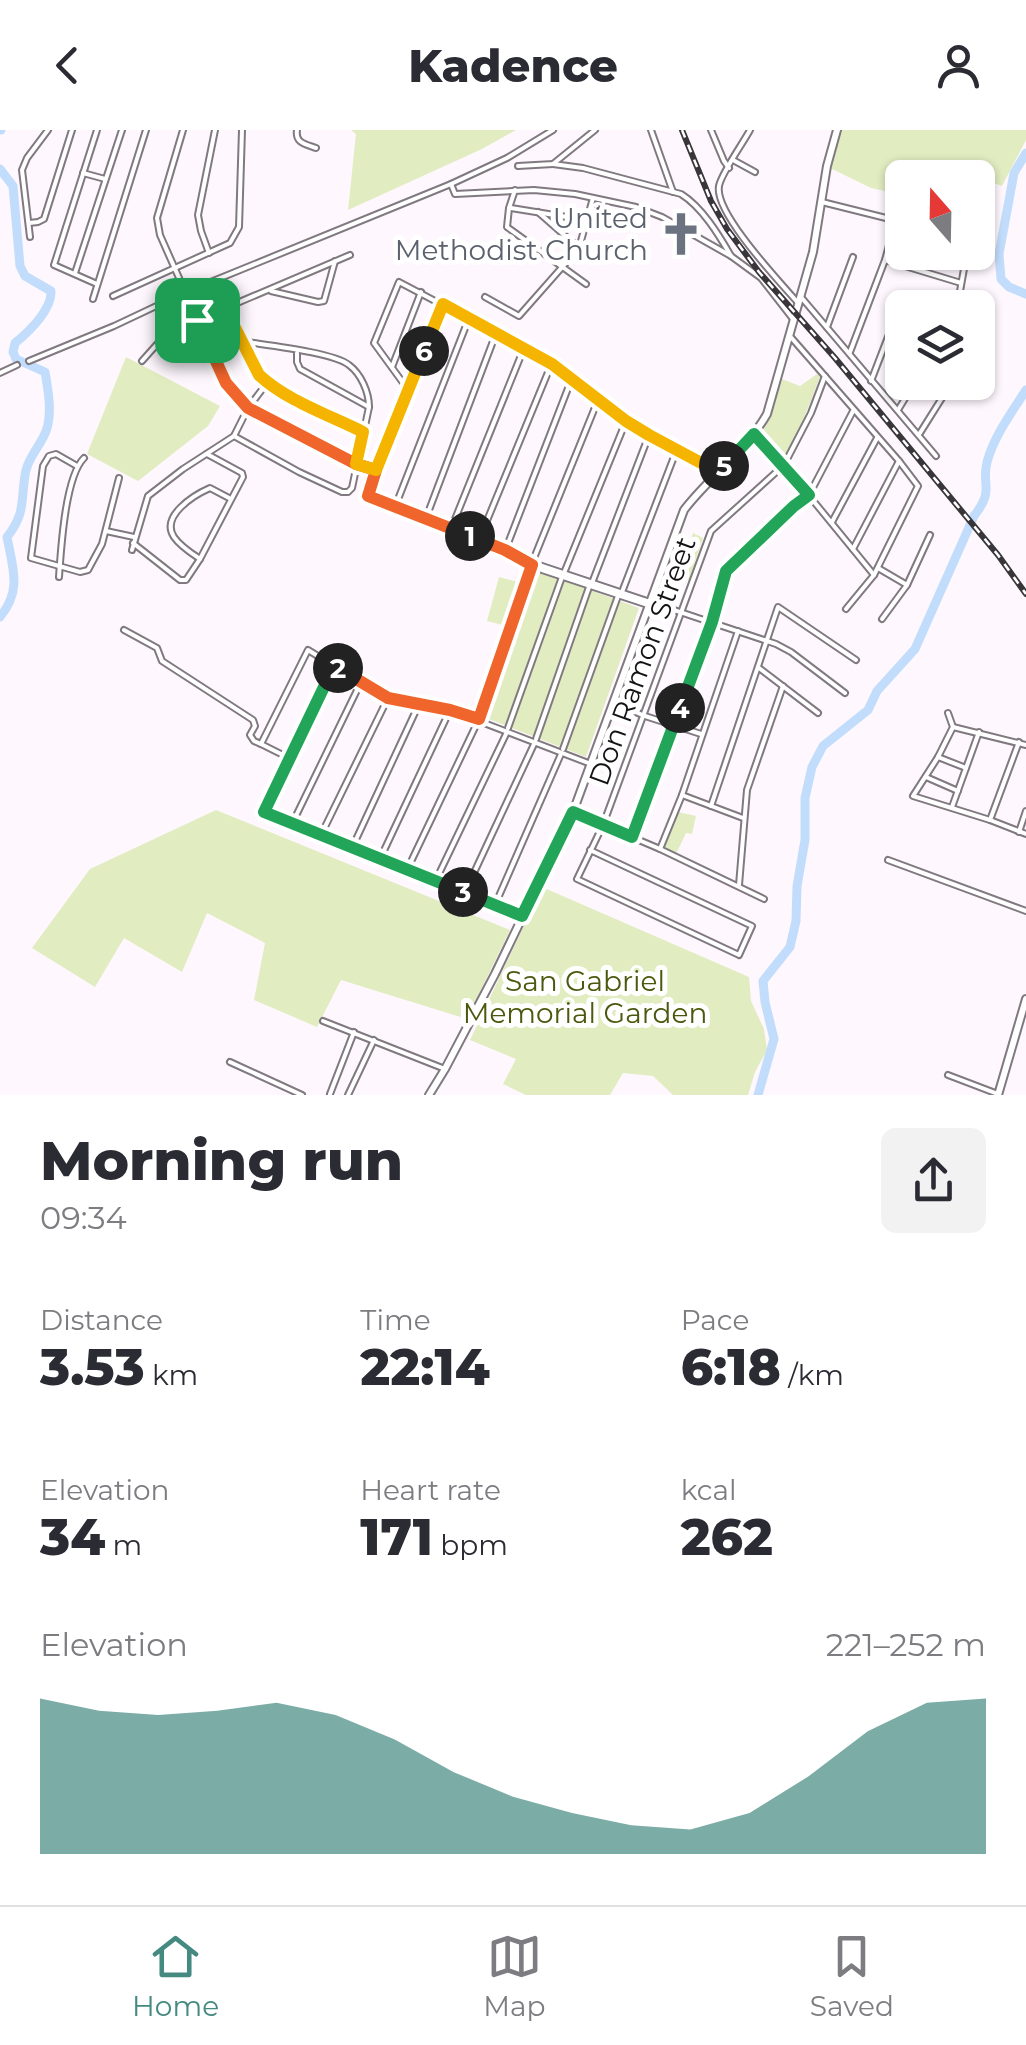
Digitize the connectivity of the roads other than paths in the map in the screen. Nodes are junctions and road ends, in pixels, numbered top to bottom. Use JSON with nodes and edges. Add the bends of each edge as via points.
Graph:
{"nodes":[{"id":1,"x":48,"y":130,"type":"edge"},
{"id":2,"x":72,"y":130,"type":"edge"},
{"id":3,"x":98,"y":130,"type":"edge"},
{"id":4,"x":122,"y":130,"type":"edge"},
{"id":5,"x":146,"y":130,"type":"edge"},
{"id":6,"x":182,"y":130,"type":"edge"},
{"id":7,"x":215,"y":130,"type":"edge"},
{"id":8,"x":242,"y":130,"type":"edge"},
{"id":9,"x":297,"y":130,"type":"edge"},
{"id":10,"x":552,"y":130,"type":"edge"},
{"id":11,"x":595,"y":130,"type":"edge"},
{"id":12,"x":652,"y":130,"type":"edge"},
{"id":13,"x":711,"y":130,"type":"edge"},
{"id":14,"x":750,"y":130,"type":"edge"},
{"id":15,"x":837,"y":130,"type":"edge"},
{"id":16,"x":316,"y":148,"type":"dead end"},
{"id":17,"x":733,"y":160,"type":"junction"},
{"id":18,"x":553,"y":164,"type":"junction"},
{"id":19,"x":518,"y":166,"type":"dead end"},
{"id":20,"x":729,"y":168,"type":"junction"},
{"id":21,"x":754,"y":172,"type":"dead end"},
{"id":22,"x":83,"y":173,"type":"junction"},
{"id":23,"x":105,"y":180,"type":"junction"},
{"id":24,"x":451,"y":184,"type":"junction"},
{"id":25,"x":515,"y":190,"type":"junction"},
{"id":26,"x":673,"y":192,"type":"junction"},
{"id":27,"x":593,"y":198,"type":"junction"},
{"id":28,"x":604,"y":201,"type":"junction"},
{"id":29,"x":822,"y":202,"type":"junction"},
{"id":30,"x":510,"y":208,"type":"junction"},
{"id":31,"x":538,"y":212,"type":"junction"},
{"id":32,"x":885,"y":217,"type":"edge"},
{"id":33,"x":587,"y":220,"type":"junction"},
{"id":34,"x":28,"y":223,"type":"junction"},
{"id":35,"x":30,"y":237,"type":"dead end"},
{"id":36,"x":579,"y":248,"type":"junction"},
{"id":37,"x":209,"y":253,"type":"junction"},
{"id":38,"x":350,"y":255,"type":"dead end"},
{"id":39,"x":731,"y":256,"type":"junction"},
{"id":40,"x":853,"y":257,"type":"dead end"},
{"id":41,"x":885,"y":260,"type":"edge"},
{"id":42,"x":335,"y":261,"type":"junction"},
{"id":43,"x":562,"y":266,"type":"junction"},
{"id":44,"x":176,"y":269,"type":"junction"},
{"id":45,"x":918,"y":270,"type":"edge"},
{"id":46,"x":964,"y":270,"type":"edge"},
{"id":47,"x":75,"y":274,"type":"junction"},
{"id":48,"x":961,"y":283,"type":"junction"},
{"id":49,"x":96,"y":284,"type":"junction"},
{"id":50,"x":586,"y":284,"type":"dead end"},
{"id":51,"x":960,"y":290,"type":"edge"},
{"id":52,"x":269,"y":291,"type":"junction"},
{"id":53,"x":186,"y":292,"type":"junction"},
{"id":54,"x":421,"y":292,"type":"junction"},
{"id":55,"x":113,"y":296,"type":"dead end"},
{"id":56,"x":485,"y":297,"type":"dead end"},
{"id":57,"x":93,"y":299,"type":"dead end"},
{"id":58,"x":800,"y":300,"type":"junction"},
{"id":59,"x":443,"y":304,"type":"junction"},
{"id":60,"x":225,"y":308,"type":"junction"},
{"id":61,"x":795,"y":317,"type":"junction"},
{"id":62,"x":469,"y":318,"type":"junction"},
{"id":63,"x":197,"y":320,"type":"junction"},
{"id":64,"x":827,"y":327,"type":"junction"},
{"id":65,"x":496,"y":334,"type":"junction"},
{"id":66,"x":790,"y":335,"type":"junction"},
{"id":67,"x":240,"y":342,"type":"junction"},
{"id":68,"x":885,"y":346,"type":"edge"},
{"id":69,"x":524,"y":348,"type":"junction"},
{"id":70,"x":298,"y":352,"type":"junction"},
{"id":71,"x":849,"y":354,"type":"junction"},
{"id":72,"x":29,"y":361,"type":"dead end"},
{"id":73,"x":142,"y":361,"type":"dead end"},
{"id":74,"x":552,"y":364,"type":"junction"},
{"id":75,"x":18,"y":365,"type":"dead end"},
{"id":76,"x":392,"y":367,"type":"junction"},
{"id":77,"x":0,"y":373,"type":"edge"},
{"id":78,"x":825,"y":376,"type":"junction"},
{"id":79,"x":572,"y":378,"type":"junction"},
{"id":80,"x":871,"y":381,"type":"junction"},
{"id":81,"x":267,"y":383,"type":"junction"},
{"id":82,"x":409,"y":391,"type":"junction"},
{"id":83,"x":598,"y":400,"type":"junction"},
{"id":84,"x":904,"y":400,"type":"edge"},
{"id":85,"x":940,"y":400,"type":"edge"},
{"id":86,"x":369,"y":406,"type":"junction"},
{"id":87,"x":248,"y":408,"type":"junction"},
{"id":88,"x":898,"y":410,"type":"junction"},
{"id":89,"x":853,"y":411,"type":"junction"},
{"id":90,"x":626,"y":421,"type":"junction"},
{"id":91,"x":363,"y":432,"type":"junction"},
{"id":92,"x":754,"y":434,"type":"junction"},
{"id":93,"x":649,"y":435,"type":"junction"},
{"id":94,"x":918,"y":435,"type":"junction"},
{"id":95,"x":234,"y":436,"type":"junction"},
{"id":96,"x":878,"y":437,"type":"junction"},
{"id":97,"x":677,"y":448,"type":"junction"},
{"id":98,"x":207,"y":454,"type":"junction"},
{"id":99,"x":936,"y":456,"type":"dead end"},
{"id":100,"x":84,"y":458,"type":"dead end"},
{"id":101,"x":899,"y":461,"type":"junction"},
{"id":102,"x":356,"y":464,"type":"junction"},
{"id":103,"x":784,"y":465,"type":"junction"},
{"id":104,"x":77,"y":466,"type":"junction"},
{"id":105,"x":376,"y":470,"type":"junction"},
{"id":106,"x":718,"y":472,"type":"junction"},
{"id":107,"x":119,"y":478,"type":"dead end"},
{"id":108,"x":809,"y":495,"type":"junction"},
{"id":109,"x":230,"y":499,"type":"junction"},
{"id":110,"x":395,"y":507,"type":"junction"},
{"id":111,"x":426,"y":518,"type":"junction"},
{"id":112,"x":832,"y":522,"type":"junction"},
{"id":113,"x":451,"y":529,"type":"junction"},
{"id":114,"x":106,"y":530,"type":"junction"},
{"id":115,"x":930,"y":535,"type":"dead end"},
{"id":116,"x":134,"y":540,"type":"junction"},
{"id":117,"x":479,"y":540,"type":"junction"},
{"id":118,"x":853,"y":548,"type":"junction"},
{"id":119,"x":132,"y":550,"type":"dead end"},
{"id":120,"x":505,"y":550,"type":"junction"},
{"id":121,"x":200,"y":559,"type":"junction"},
{"id":122,"x":531,"y":563,"type":"junction"},
{"id":123,"x":59,"y":567,"type":"junction"},
{"id":124,"x":878,"y":568,"type":"junction"},
{"id":125,"x":563,"y":575,"type":"junction"},
{"id":126,"x":874,"y":575,"type":"junction"},
{"id":127,"x":59,"y":577,"type":"dead end"},
{"id":128,"x":590,"y":585,"type":"junction"},
{"id":129,"x":907,"y":585,"type":"junction"},
{"id":130,"x":620,"y":594,"type":"junction"},
{"id":131,"x":649,"y":603,"type":"junction"},
{"id":132,"x":846,"y":609,"type":"dead end"},
{"id":133,"x":682,"y":612,"type":"junction"},
{"id":134,"x":882,"y":619,"type":"dead end"},
{"id":135,"x":712,"y":622,"type":"junction"},
{"id":136,"x":124,"y":630,"type":"dead end"},
{"id":137,"x":738,"y":631,"type":"junction"},
{"id":138,"x":766,"y":641,"type":"junction"},
{"id":139,"x":856,"y":660,"type":"dead end"},
{"id":140,"x":334,"y":666,"type":"junction"},
{"id":141,"x":757,"y":667,"type":"junction"},
{"id":142,"x":360,"y":682,"type":"junction"},
{"id":143,"x":784,"y":686,"type":"junction"},
{"id":144,"x":845,"y":693,"type":"dead end"},
{"id":145,"x":388,"y":698,"type":"junction"},
{"id":146,"x":614,"y":703,"type":"junction"},
{"id":147,"x":420,"y":704,"type":"junction"},
{"id":148,"x":450,"y":710,"type":"junction"},
{"id":149,"x":948,"y":713,"type":"dead end"},
{"id":150,"x":818,"y":714,"type":"dead end"},
{"id":151,"x":645,"y":716,"type":"junction"},
{"id":152,"x":479,"y":719,"type":"junction"},
{"id":153,"x":674,"y":725,"type":"junction"},
{"id":154,"x":953,"y":726,"type":"junction"},
{"id":155,"x":508,"y":730,"type":"junction"},
{"id":156,"x":980,"y":732,"type":"junction"},
{"id":157,"x":702,"y":734,"type":"junction"},
{"id":158,"x":535,"y":740,"type":"junction"},
{"id":159,"x":1019,"y":742,"type":"junction"},
{"id":160,"x":261,"y":744,"type":"junction"},
{"id":161,"x":1026,"y":745,"type":"edge"},
{"id":162,"x":562,"y":752,"type":"junction"},
{"id":163,"x":938,"y":757,"type":"junction"},
{"id":164,"x":289,"y":758,"type":"junction"},
{"id":165,"x":592,"y":764,"type":"junction"},
{"id":166,"x":966,"y":768,"type":"junction"},
{"id":167,"x":926,"y":777,"type":"junction"},
{"id":168,"x":958,"y":790,"type":"junction"},
{"id":169,"x":682,"y":795,"type":"junction"},
{"id":170,"x":710,"y":806,"type":"junction"},
{"id":171,"x":951,"y":808,"type":"junction"},
{"id":172,"x":1026,"y":811,"type":"edge"},
{"id":173,"x":573,"y":812,"type":"junction"},
{"id":174,"x":743,"y":818,"type":"junction"},
{"id":175,"x":990,"y":820,"type":"junction"},
{"id":176,"x":292,"y":824,"type":"junction"},
{"id":177,"x":603,"y":824,"type":"junction"},
{"id":178,"x":1019,"y":832,"type":"junction"},
{"id":179,"x":1026,"y":834,"type":"edge"},
{"id":180,"x":321,"y":835,"type":"junction"},
{"id":181,"x":632,"y":837,"type":"junction"},
{"id":182,"x":352,"y":848,"type":"junction"},
{"id":183,"x":590,"y":850,"type":"junction"},
{"id":184,"x":660,"y":850,"type":"junction"},
{"id":185,"x":380,"y":859,"type":"junction"},
{"id":186,"x":888,"y":860,"type":"dead end"},
{"id":187,"x":407,"y":870,"type":"junction"},
{"id":188,"x":436,"y":880,"type":"junction"},
{"id":189,"x":739,"y":886,"type":"junction"},
{"id":190,"x":464,"y":892,"type":"junction"},
{"id":191,"x":764,"y":899,"type":"dead end"},
{"id":192,"x":494,"y":905,"type":"junction"},
{"id":193,"x":1026,"y":910,"type":"edge"},
{"id":194,"x":522,"y":916,"type":"junction"},
{"id":195,"x":1026,"y":999,"type":"edge"},
{"id":196,"x":323,"y":1020,"type":"dead end"},
{"id":197,"x":354,"y":1032,"type":"junction"},
{"id":198,"x":374,"y":1040,"type":"junction"},
{"id":199,"x":230,"y":1062,"type":"dead end"},
{"id":200,"x":445,"y":1069,"type":"junction"},
{"id":201,"x":948,"y":1075,"type":"dead end"},
{"id":202,"x":330,"y":1094,"type":"edge"},
{"id":203,"x":998,"y":1094,"type":"edge"},
{"id":204,"x":302,"y":1095,"type":"edge"},
{"id":205,"x":348,"y":1095,"type":"edge"},
{"id":206,"x":429,"y":1095,"type":"edge"}],
"edges":[{"from":1,"to":34,"type":"street","via":[[22,170]]},
{"from":2,"to":34,"type":"street","via":[[44,219]]},
{"from":3,"to":22,"type":"street"},
{"from":4,"to":23,"type":"street"},
{"from":5,"to":49,"type":"street"},
{"from":6,"to":44,"type":"street","via":[[157,218]]},
{"from":7,"to":37,"type":"street","via":[[198,215]]},
{"from":8,"to":37,"type":"street","via":[[239,227],[230,242]]},
{"from":9,"to":16,"type":"street","via":[[299,142]]},
{"from":10,"to":24,"type":"street"},
{"from":11,"to":18,"type":"street"},
{"from":12,"to":26,"type":"street"},
{"from":13,"to":20,"type":"street"},
{"from":14,"to":17,"type":"street"},
{"from":15,"to":29,"type":"street"},
{"from":17,"to":20,"type":"street"},
{"from":17,"to":21,"type":"street"},
{"from":18,"to":19,"type":"street"},
{"from":18,"to":26,"type":"street"},
{"from":20,"to":58,"type":"street","via":[[719,194],[731,221]]},
{"from":22,"to":23,"type":"street"},
{"from":22,"to":47,"type":"street","via":[[54,265]]},
{"from":23,"to":47,"type":"street"},
{"from":24,"to":25,"type":"street","via":[[455,194]]},
{"from":24,"to":53,"type":"street"},
{"from":25,"to":27,"type":"street"},
{"from":25,"to":30,"type":"street"},
{"from":26,"to":39,"type":"street","via":[[688,198]]},
{"from":27,"to":28,"type":"street"},
{"from":27,"to":33,"type":"street"},
{"from":28,"to":33,"type":"street","via":[[598,222]]},
{"from":28,"to":39,"type":"street","via":[[662,218]]},
{"from":29,"to":32,"type":"street"},
{"from":29,"to":58,"type":"street"},
{"from":30,"to":31,"type":"street"},
{"from":30,"to":43,"type":"street","via":[[507,227]]},
{"from":31,"to":33,"type":"street"},
{"from":31,"to":36,"type":"street"},
{"from":33,"to":36,"type":"street"},
{"from":34,"to":35,"type":"street"},
{"from":36,"to":43,"type":"street"},
{"from":37,"to":44,"type":"street"},
{"from":38,"to":42,"type":"street"},
{"from":39,"to":61,"type":"street"},
{"from":40,"to":64,"type":"street"},
{"from":41,"to":71,"type":"street"},
{"from":42,"to":52,"type":"street"},
{"from":42,"to":52,"type":"street","via":[[324,301]]},
{"from":43,"to":50,"type":"street"},
{"from":43,"to":56,"type":"street","via":[[519,316]]},
{"from":44,"to":53,"type":"street"},
{"from":44,"to":55,"type":"street"},
{"from":45,"to":48,"type":"street"},
{"from":46,"to":48,"type":"street"},
{"from":47,"to":49,"type":"street"},
{"from":48,"to":51,"type":"street"},
{"from":49,"to":57,"type":"street"},
{"from":52,"to":60,"type":"street"},
{"from":53,"to":63,"type":"street"},
{"from":53,"to":72,"type":"street"},
{"from":54,"to":59,"type":"street"},
{"from":54,"to":76,"type":"street"},
{"from":54,"to":76,"type":"street","via":[[399,282],[374,342]]},
{"from":58,"to":61,"type":"street"},
{"from":58,"to":64,"type":"street"},
{"from":59,"to":62,"type":"street"},
{"from":59,"to":82,"type":"street"},
{"from":60,"to":63,"type":"street"},
{"from":60,"to":67,"type":"street"},
{"from":61,"to":66,"type":"street"},
{"from":62,"to":65,"type":"street"},
{"from":62,"to":110,"type":"street"},
{"from":63,"to":73,"type":"street","via":[[159,342]]},
{"from":63,"to":87,"type":"street","via":[[226,383]]},
{"from":64,"to":71,"type":"street"},
{"from":65,"to":69,"type":"street"},
{"from":65,"to":111,"type":"street"},
{"from":66,"to":78,"type":"street"},
{"from":66,"to":92,"type":"street","via":[[768,414]]},
{"from":67,"to":70,"type":"street"},
{"from":67,"to":81,"type":"street"},
{"from":68,"to":80,"type":"street"},
{"from":69,"to":74,"type":"street"},
{"from":69,"to":113,"type":"street"},
{"from":70,"to":86,"type":"street","via":[[300,369]]},
{"from":70,"to":86,"type":"street","via":[[349,365],[369,394]]},
{"from":71,"to":80,"type":"street"},
{"from":74,"to":79,"type":"street"},
{"from":74,"to":117,"type":"street"},
{"from":75,"to":77,"type":"street"},
{"from":76,"to":82,"type":"street"},
{"from":78,"to":89,"type":"street"},
{"from":78,"to":103,"type":"street"},
{"from":79,"to":83,"type":"street"},
{"from":79,"to":120,"type":"street"},
{"from":80,"to":88,"type":"street"},
{"from":81,"to":87,"type":"street"},
{"from":81,"to":91,"type":"street"},
{"from":82,"to":105,"type":"street"},
{"from":83,"to":90,"type":"street"},
{"from":83,"to":122,"type":"street"},
{"from":84,"to":88,"type":"street"},
{"from":85,"to":94,"type":"street"},
{"from":86,"to":91,"type":"street"},
{"from":87,"to":95,"type":"street"},
{"from":87,"to":102,"type":"street"},
{"from":88,"to":94,"type":"street"},
{"from":89,"to":96,"type":"street"},
{"from":89,"to":108,"type":"street"},
{"from":90,"to":93,"type":"street"},
{"from":90,"to":125,"type":"street"},
{"from":91,"to":102,"type":"street"},
{"from":92,"to":103,"type":"street"},
{"from":92,"to":106,"type":"street"},
{"from":93,"to":97,"type":"street"},
{"from":93,"to":128,"type":"street"},
{"from":94,"to":99,"type":"street"},
{"from":95,"to":98,"type":"street"},
{"from":95,"to":102,"type":"street","via":[[342,492],[352,488]]},
{"from":96,"to":101,"type":"street"},
{"from":96,"to":112,"type":"street"},
{"from":97,"to":106,"type":"street"},
{"from":97,"to":130,"type":"street"},
{"from":98,"to":109,"type":"street","via":[[242,473]]},
{"from":98,"to":116,"type":"street","via":[[148,496]]},
{"from":100,"to":104,"type":"street"},
{"from":101,"to":118,"type":"street"},
{"from":101,"to":124,"type":"street","via":[[918,488]]},
{"from":102,"to":105,"type":"street"},
{"from":103,"to":108,"type":"street"},
{"from":103,"to":133,"type":"street","name":"Don Ramon Street","via":[[712,531]]},
{"from":104,"to":123,"type":"street"},
{"from":104,"to":123,"type":"street","via":[[56,454],[43,466],[32,558]]},
{"from":105,"to":110,"type":"street","via":[[368,496]]},
{"from":106,"to":131,"type":"street","via":[[684,510]]},
{"from":107,"to":114,"type":"street"},
{"from":108,"to":112,"type":"street"},
{"from":108,"to":135,"type":"street","via":[[726,571]]},
{"from":109,"to":121,"type":"street"},
{"from":109,"to":121,"type":"street","via":[[210,488],[173,516],[172,534]]},
{"from":110,"to":111,"type":"street"},
{"from":111,"to":113,"type":"street"},
{"from":112,"to":118,"type":"street"},
{"from":113,"to":117,"type":"street"},
{"from":114,"to":116,"type":"street"},
{"from":114,"to":123,"type":"street","via":[[88,570]]},
{"from":115,"to":129,"type":"street"},
{"from":116,"to":119,"type":"street"},
{"from":116,"to":121,"type":"street","via":[[182,581]]},
{"from":117,"to":120,"type":"street"},
{"from":118,"to":126,"type":"street"},
{"from":120,"to":122,"type":"street"},
{"from":122,"to":125,"type":"street"},
{"from":122,"to":152,"type":"street"},
{"from":123,"to":127,"type":"street"},
{"from":124,"to":126,"type":"street"},
{"from":124,"to":129,"type":"street"},
{"from":125,"to":128,"type":"street"},
{"from":125,"to":155,"type":"street"},
{"from":126,"to":132,"type":"street"},
{"from":128,"to":130,"type":"street"},
{"from":128,"to":158,"type":"street"},
{"from":129,"to":134,"type":"street"},
{"from":130,"to":131,"type":"street"},
{"from":130,"to":162,"type":"street"},
{"from":131,"to":133,"type":"street"},
{"from":131,"to":146,"type":"street"},
{"from":133,"to":135,"type":"street"},
{"from":133,"to":151,"type":"street","name":"Don Ramon Street"},
{"from":135,"to":137,"type":"street"},
{"from":135,"to":153,"type":"street"},
{"from":136,"to":160,"type":"street","via":[[253,720],[250,735]]},
{"from":137,"to":138,"type":"street"},
{"from":137,"to":157,"type":"street"},
{"from":138,"to":139,"type":"street","via":[[778,607]]},
{"from":138,"to":141,"type":"street"},
{"from":138,"to":144,"type":"street"},
{"from":140,"to":142,"type":"street"},
{"from":140,"to":160,"type":"street","via":[[308,650]]},
{"from":140,"to":164,"type":"street"},
{"from":141,"to":143,"type":"street"},
{"from":141,"to":170,"type":"street"},
{"from":142,"to":145,"type":"street"},
{"from":142,"to":176,"type":"street"},
{"from":143,"to":150,"type":"street"},
{"from":143,"to":174,"type":"street"},
{"from":145,"to":147,"type":"street"},
{"from":145,"to":180,"type":"street"},
{"from":146,"to":151,"type":"street"},
{"from":146,"to":165,"type":"street"},
{"from":147,"to":148,"type":"street"},
{"from":147,"to":182,"type":"street"},
{"from":148,"to":152,"type":"street"},
{"from":148,"to":185,"type":"street"},
{"from":149,"to":154,"type":"street"},
{"from":151,"to":153,"type":"street"},
{"from":151,"to":177,"type":"street","name":"Don Ramon Street"},
{"from":152,"to":155,"type":"street"},
{"from":152,"to":187,"type":"street"},
{"from":153,"to":157,"type":"street"},
{"from":153,"to":181,"type":"street"},
{"from":154,"to":156,"type":"street"},
{"from":154,"to":163,"type":"street"},
{"from":155,"to":158,"type":"street"},
{"from":155,"to":188,"type":"street"},
{"from":156,"to":159,"type":"street"},
{"from":156,"to":166,"type":"street"},
{"from":157,"to":169,"type":"street"},
{"from":158,"to":162,"type":"street"},
{"from":158,"to":190,"type":"street"},
{"from":159,"to":161,"type":"street"},
{"from":159,"to":175,"type":"street"},
{"from":160,"to":164,"type":"street"},
{"from":162,"to":165,"type":"street"},
{"from":162,"to":192,"type":"street"},
{"from":163,"to":166,"type":"street"},
{"from":163,"to":167,"type":"street"},
{"from":164,"to":176,"type":"street","via":[[264,812]]},
{"from":165,"to":173,"type":"street"},
{"from":166,"to":168,"type":"street"},
{"from":167,"to":168,"type":"street"},
{"from":167,"to":171,"type":"street","via":[[913,796]]},
{"from":168,"to":171,"type":"street"},
{"from":169,"to":170,"type":"street"},
{"from":169,"to":184,"type":"street"},
{"from":170,"to":174,"type":"street"},
{"from":171,"to":175,"type":"street"},
{"from":172,"to":178,"type":"street"},
{"from":173,"to":177,"type":"street"},
{"from":173,"to":194,"type":"street"},
{"from":174,"to":189,"type":"street"},
{"from":175,"to":178,"type":"street"},
{"from":176,"to":180,"type":"street"},
{"from":177,"to":181,"type":"street"},
{"from":177,"to":183,"type":"street","name":"Don Ramon Street"},
{"from":178,"to":179,"type":"street"},
{"from":180,"to":182,"type":"street"},
{"from":181,"to":184,"type":"street"},
{"from":182,"to":185,"type":"street"},
{"from":183,"to":183,"type":"street","name":"Don Ramon Street","via":[[752,926],[739,955],[577,879]]},
{"from":184,"to":189,"type":"street"},
{"from":185,"to":187,"type":"street"},
{"from":186,"to":193,"type":"street"},
{"from":187,"to":188,"type":"street"},
{"from":188,"to":190,"type":"street"},
{"from":189,"to":191,"type":"street"},
{"from":190,"to":192,"type":"street"},
{"from":192,"to":194,"type":"street"},
{"from":194,"to":200,"type":"street"},
{"from":195,"to":203,"type":"street"},
{"from":196,"to":197,"type":"street"},
{"from":197,"to":198,"type":"street"},
{"from":197,"to":202,"type":"street"},
{"from":198,"to":200,"type":"street"},
{"from":198,"to":205,"type":"street"},
{"from":199,"to":204,"type":"street"},
{"from":200,"to":206,"type":"street"},
{"from":201,"to":203,"type":"street"}]}
